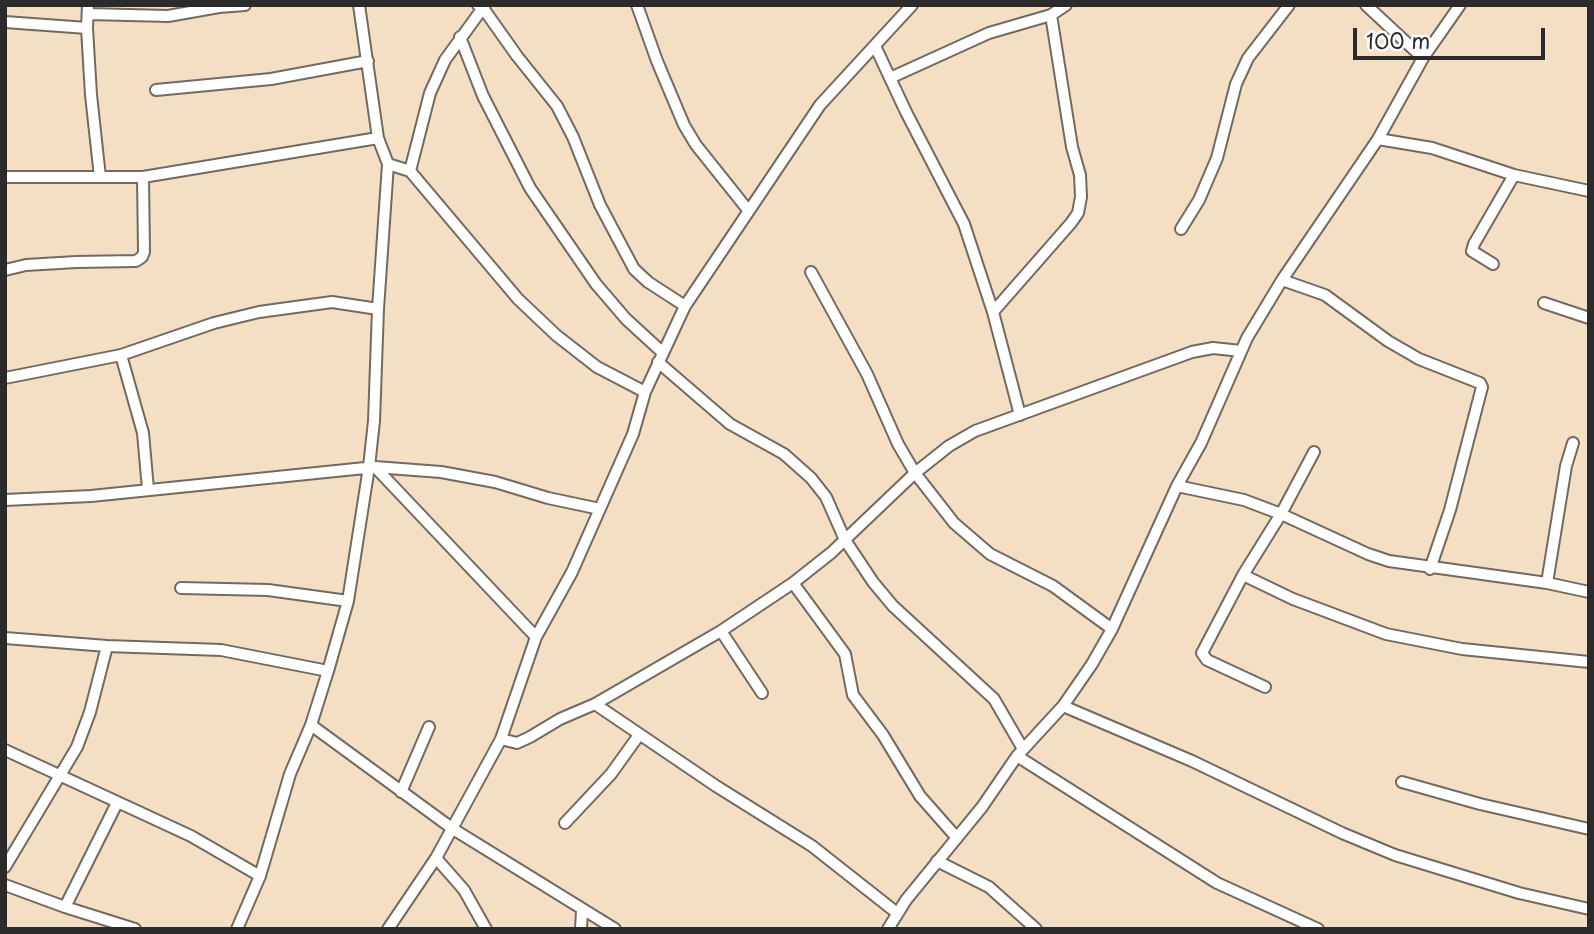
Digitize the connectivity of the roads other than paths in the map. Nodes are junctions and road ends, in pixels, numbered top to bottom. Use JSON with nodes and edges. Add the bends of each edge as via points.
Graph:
{"nodes":[{"id":1,"x":245,"y":5,"type":"edge"},
{"id":2,"x":359,"y":5,"type":"edge"},
{"id":3,"x":637,"y":5,"type":"edge"},
{"id":4,"x":912,"y":5,"type":"edge"},
{"id":5,"x":1066,"y":5,"type":"edge"},
{"id":6,"x":1289,"y":5,"type":"edge"},
{"id":7,"x":1366,"y":5,"type":"edge"},
{"id":8,"x":1460,"y":5,"type":"edge"},
{"id":9,"x":482,"y":6,"type":"edge"},
{"id":10,"x":88,"y":10,"type":"edge"},
{"id":11,"x":169,"y":11,"type":"edge"},
{"id":12,"x":1051,"y":15,"type":"junction"},
{"id":13,"x":5,"y":22,"type":"edge"},
{"id":14,"x":87,"y":28,"type":"junction"},
{"id":15,"x":460,"y":37,"type":"junction"},
{"id":16,"x":875,"y":46,"type":"junction"},
{"id":17,"x":1423,"y":58,"type":"junction"},
{"id":18,"x":368,"y":61,"type":"junction"},
{"id":19,"x":890,"y":78,"type":"junction"},
{"id":20,"x":156,"y":90,"type":"dead end"},
{"id":21,"x":378,"y":138,"type":"junction"},
{"id":22,"x":1378,"y":139,"type":"junction"},
{"id":23,"x":388,"y":164,"type":"junction"},
{"id":24,"x":410,"y":171,"type":"junction"},
{"id":25,"x":1514,"y":175,"type":"junction"},
{"id":26,"x":5,"y":177,"type":"edge"},
{"id":27,"x":100,"y":177,"type":"junction"},
{"id":28,"x":143,"y":177,"type":"junction"},
{"id":29,"x":1589,"y":191,"type":"edge"},
{"id":30,"x":748,"y":210,"type":"junction"},
{"id":31,"x":1181,"y":229,"type":"dead end"},
{"id":32,"x":1493,"y":264,"type":"dead end"},
{"id":33,"x":5,"y":270,"type":"edge"},
{"id":34,"x":811,"y":272,"type":"dead end"},
{"id":35,"x":1282,"y":280,"type":"junction"},
{"id":36,"x":1544,"y":303,"type":"dead end"},
{"id":37,"x":685,"y":306,"type":"junction"},
{"id":38,"x":378,"y":309,"type":"junction"},
{"id":39,"x":993,"y":312,"type":"junction"},
{"id":40,"x":1589,"y":318,"type":"edge"},
{"id":41,"x":1241,"y":351,"type":"junction"},
{"id":42,"x":121,"y":355,"type":"junction"},
{"id":43,"x":660,"y":357,"type":"junction"},
{"id":44,"x":5,"y":378,"type":"edge"},
{"id":45,"x":645,"y":392,"type":"junction"},
{"id":46,"x":1020,"y":415,"type":"junction"},
{"id":47,"x":1573,"y":443,"type":"dead end"},
{"id":48,"x":1314,"y":452,"type":"dead end"},
{"id":49,"x":372,"y":467,"type":"junction"},
{"id":50,"x":915,"y":473,"type":"junction"},
{"id":51,"x":1177,"y":486,"type":"junction"},
{"id":52,"x":148,"y":489,"type":"junction"},
{"id":53,"x":5,"y":500,"type":"edge"},
{"id":54,"x":600,"y":509,"type":"junction"},
{"id":55,"x":1280,"y":514,"type":"junction"},
{"id":56,"x":845,"y":540,"type":"junction"},
{"id":57,"x":1430,"y":569,"type":"junction"},
{"id":58,"x":1243,"y":575,"type":"junction"},
{"id":59,"x":793,"y":583,"type":"junction"},
{"id":60,"x":1547,"y":583,"type":"junction"},
{"id":61,"x":181,"y":588,"type":"dead end"},
{"id":62,"x":1589,"y":592,"type":"edge"},
{"id":63,"x":348,"y":601,"type":"junction"},
{"id":64,"x":1112,"y":629,"type":"junction"},
{"id":65,"x":721,"y":631,"type":"junction"},
{"id":66,"x":536,"y":637,"type":"junction"},
{"id":67,"x":5,"y":638,"type":"edge"},
{"id":68,"x":107,"y":646,"type":"junction"},
{"id":69,"x":1589,"y":662,"type":"edge"},
{"id":70,"x":328,"y":671,"type":"junction"},
{"id":71,"x":1265,"y":687,"type":"dead end"},
{"id":72,"x":762,"y":693,"type":"dead end"},
{"id":73,"x":595,"y":704,"type":"junction"},
{"id":74,"x":1063,"y":706,"type":"junction"},
{"id":75,"x":311,"y":725,"type":"junction"},
{"id":76,"x":429,"y":727,"type":"dead end"},
{"id":77,"x":639,"y":735,"type":"junction"},
{"id":78,"x":500,"y":739,"type":"junction"},
{"id":79,"x":5,"y":750,"type":"edge"},
{"id":80,"x":1020,"y":753,"type":"junction"},
{"id":81,"x":61,"y":776,"type":"junction"},
{"id":82,"x":1402,"y":782,"type":"dead end"},
{"id":83,"x":401,"y":792,"type":"junction"},
{"id":84,"x":117,"y":803,"type":"junction"},
{"id":85,"x":565,"y":823,"type":"dead end"},
{"id":86,"x":453,"y":829,"type":"junction"},
{"id":87,"x":1589,"y":829,"type":"edge"},
{"id":88,"x":957,"y":838,"type":"junction"},
{"id":89,"x":436,"y":858,"type":"junction"},
{"id":90,"x":937,"y":861,"type":"junction"},
{"id":91,"x":5,"y":867,"type":"edge"},
{"id":92,"x":260,"y":876,"type":"junction"},
{"id":93,"x":5,"y":885,"type":"edge"},
{"id":94,"x":65,"y":907,"type":"junction"},
{"id":95,"x":1589,"y":909,"type":"edge"},
{"id":96,"x":582,"y":910,"type":"junction"},
{"id":97,"x":897,"y":913,"type":"junction"},
{"id":98,"x":135,"y":929,"type":"edge"},
{"id":99,"x":237,"y":929,"type":"edge"},
{"id":100,"x":388,"y":929,"type":"edge"},
{"id":101,"x":486,"y":929,"type":"edge"},
{"id":102,"x":581,"y":929,"type":"edge"},
{"id":103,"x":615,"y":929,"type":"edge"},
{"id":104,"x":888,"y":929,"type":"edge"},
{"id":105,"x":1036,"y":929,"type":"edge"},
{"id":106,"x":1318,"y":929,"type":"edge"}],
"edges":[{"from":1,"to":11,"type":"street"},
{"from":2,"to":18,"type":"street"},
{"from":3,"to":30,"type":"street","via":[[684,125]]},
{"from":4,"to":16,"type":"street"},
{"from":5,"to":12,"type":"street"},
{"from":6,"to":31,"type":"street","via":[[1248,58],[1236,84],[1217,158]]},
{"from":7,"to":17,"type":"street"},
{"from":8,"to":17,"type":"street"},
{"from":9,"to":15,"type":"street"},
{"from":9,"to":37,"type":"street","via":[[557,106],[634,269]]},
{"from":10,"to":11,"type":"street"},
{"from":10,"to":14,"type":"street"},
{"from":12,"to":19,"type":"street","via":[[989,33]]},
{"from":12,"to":39,"type":"street","via":[[1080,175],[1078,213]]},
{"from":13,"to":14,"type":"street"},
{"from":14,"to":27,"type":"street"},
{"from":15,"to":24,"type":"street","via":[[430,93]]},
{"from":15,"to":43,"type":"street","via":[[483,96],[530,188],[596,284]]},
{"from":16,"to":19,"type":"street"},
{"from":16,"to":30,"type":"street","via":[[820,105]]},
{"from":17,"to":22,"type":"street"},
{"from":18,"to":20,"type":"street","via":[[271,79]]},
{"from":18,"to":21,"type":"street"},
{"from":19,"to":39,"type":"street","via":[[964,224]]},
{"from":21,"to":23,"type":"street"},
{"from":21,"to":28,"type":"street"},
{"from":22,"to":25,"type":"street","via":[[1432,148]]},
{"from":22,"to":35,"type":"street"},
{"from":23,"to":24,"type":"street"},
{"from":23,"to":38,"type":"street"},
{"from":24,"to":45,"type":"street","via":[[518,299],[556,335],[597,367]]},
{"from":25,"to":29,"type":"street"},
{"from":25,"to":32,"type":"street","via":[[1472,251]]},
{"from":26,"to":27,"type":"street"},
{"from":27,"to":28,"type":"street"},
{"from":28,"to":33,"type":"street","via":[[142,257]]},
{"from":30,"to":37,"type":"street"},
{"from":34,"to":50,"type":"street"},
{"from":35,"to":41,"type":"street"},
{"from":35,"to":57,"type":"street","via":[[1325,295],[1419,359],[1480,383],[1450,510]]},
{"from":36,"to":40,"type":"street"},
{"from":37,"to":43,"type":"street"},
{"from":38,"to":42,"type":"street","via":[[332,302],[259,312]]},
{"from":38,"to":49,"type":"street"},
{"from":39,"to":46,"type":"street"},
{"from":41,"to":46,"type":"street","via":[[1213,348],[1192,352]]},
{"from":41,"to":51,"type":"street"},
{"from":42,"to":44,"type":"street"},
{"from":42,"to":52,"type":"street","via":[[143,433]]},
{"from":43,"to":45,"type":"street"},
{"from":43,"to":56,"type":"street","via":[[730,424],[784,454],[811,478],[826,497]]},
{"from":45,"to":54,"type":"street","via":[[634,434]]},
{"from":46,"to":50,"type":"street","via":[[975,431]]},
{"from":47,"to":60,"type":"street"},
{"from":48,"to":55,"type":"street"},
{"from":49,"to":52,"type":"street"},
{"from":49,"to":54,"type":"street","via":[[441,472]]},
{"from":49,"to":63,"type":"street"},
{"from":49,"to":66,"type":"street"},
{"from":50,"to":56,"type":"street"},
{"from":50,"to":64,"type":"street","via":[[975,543],[1053,586]]},
{"from":51,"to":55,"type":"street","via":[[1244,500]]},
{"from":51,"to":64,"type":"street"},
{"from":52,"to":53,"type":"street"},
{"from":54,"to":66,"type":"street"},
{"from":55,"to":57,"type":"street","via":[[1368,554]]},
{"from":55,"to":58,"type":"street"},
{"from":56,"to":59,"type":"street"},
{"from":56,"to":80,"type":"street","via":[[893,606],[994,699]]},
{"from":57,"to":60,"type":"street"},
{"from":58,"to":69,"type":"street","via":[[1386,634],[1462,649]]},
{"from":58,"to":71,"type":"street","via":[[1202,653],[1206,660]]},
{"from":59,"to":65,"type":"street"},
{"from":59,"to":88,"type":"street","via":[[845,654],[853,695],[920,796]]},
{"from":60,"to":62,"type":"street"},
{"from":61,"to":63,"type":"street","via":[[268,590]]},
{"from":63,"to":70,"type":"street"},
{"from":64,"to":74,"type":"street"},
{"from":65,"to":72,"type":"street"},
{"from":65,"to":73,"type":"street"},
{"from":66,"to":78,"type":"street"},
{"from":67,"to":68,"type":"street"},
{"from":68,"to":70,"type":"street","via":[[221,650]]},
{"from":68,"to":81,"type":"street","via":[[90,712]]},
{"from":70,"to":75,"type":"street"},
{"from":73,"to":77,"type":"street"},
{"from":73,"to":78,"type":"street","via":[[516,743]]},
{"from":74,"to":80,"type":"street"},
{"from":74,"to":95,"type":"street","via":[[1395,855]]},
{"from":75,"to":83,"type":"street"},
{"from":75,"to":92,"type":"street","via":[[290,774]]},
{"from":76,"to":83,"type":"street"},
{"from":77,"to":85,"type":"street","via":[[611,774]]},
{"from":77,"to":97,"type":"street","via":[[812,846]]},
{"from":78,"to":86,"type":"street"},
{"from":79,"to":81,"type":"street"},
{"from":80,"to":88,"type":"street"},
{"from":80,"to":106,"type":"street","via":[[1217,883]]},
{"from":81,"to":84,"type":"street"},
{"from":81,"to":91,"type":"street"},
{"from":82,"to":87,"type":"street"},
{"from":83,"to":86,"type":"street"},
{"from":84,"to":92,"type":"street","via":[[191,836]]},
{"from":84,"to":94,"type":"street"},
{"from":86,"to":89,"type":"street"},
{"from":86,"to":96,"type":"street"},
{"from":88,"to":90,"type":"street"},
{"from":89,"to":100,"type":"street"},
{"from":89,"to":101,"type":"street","via":[[464,890]]},
{"from":90,"to":97,"type":"street"},
{"from":90,"to":105,"type":"street","via":[[989,887]]},
{"from":92,"to":99,"type":"street"},
{"from":93,"to":94,"type":"street"},
{"from":94,"to":98,"type":"street"},
{"from":96,"to":102,"type":"street"},
{"from":96,"to":103,"type":"street"},
{"from":97,"to":104,"type":"street"}]}
